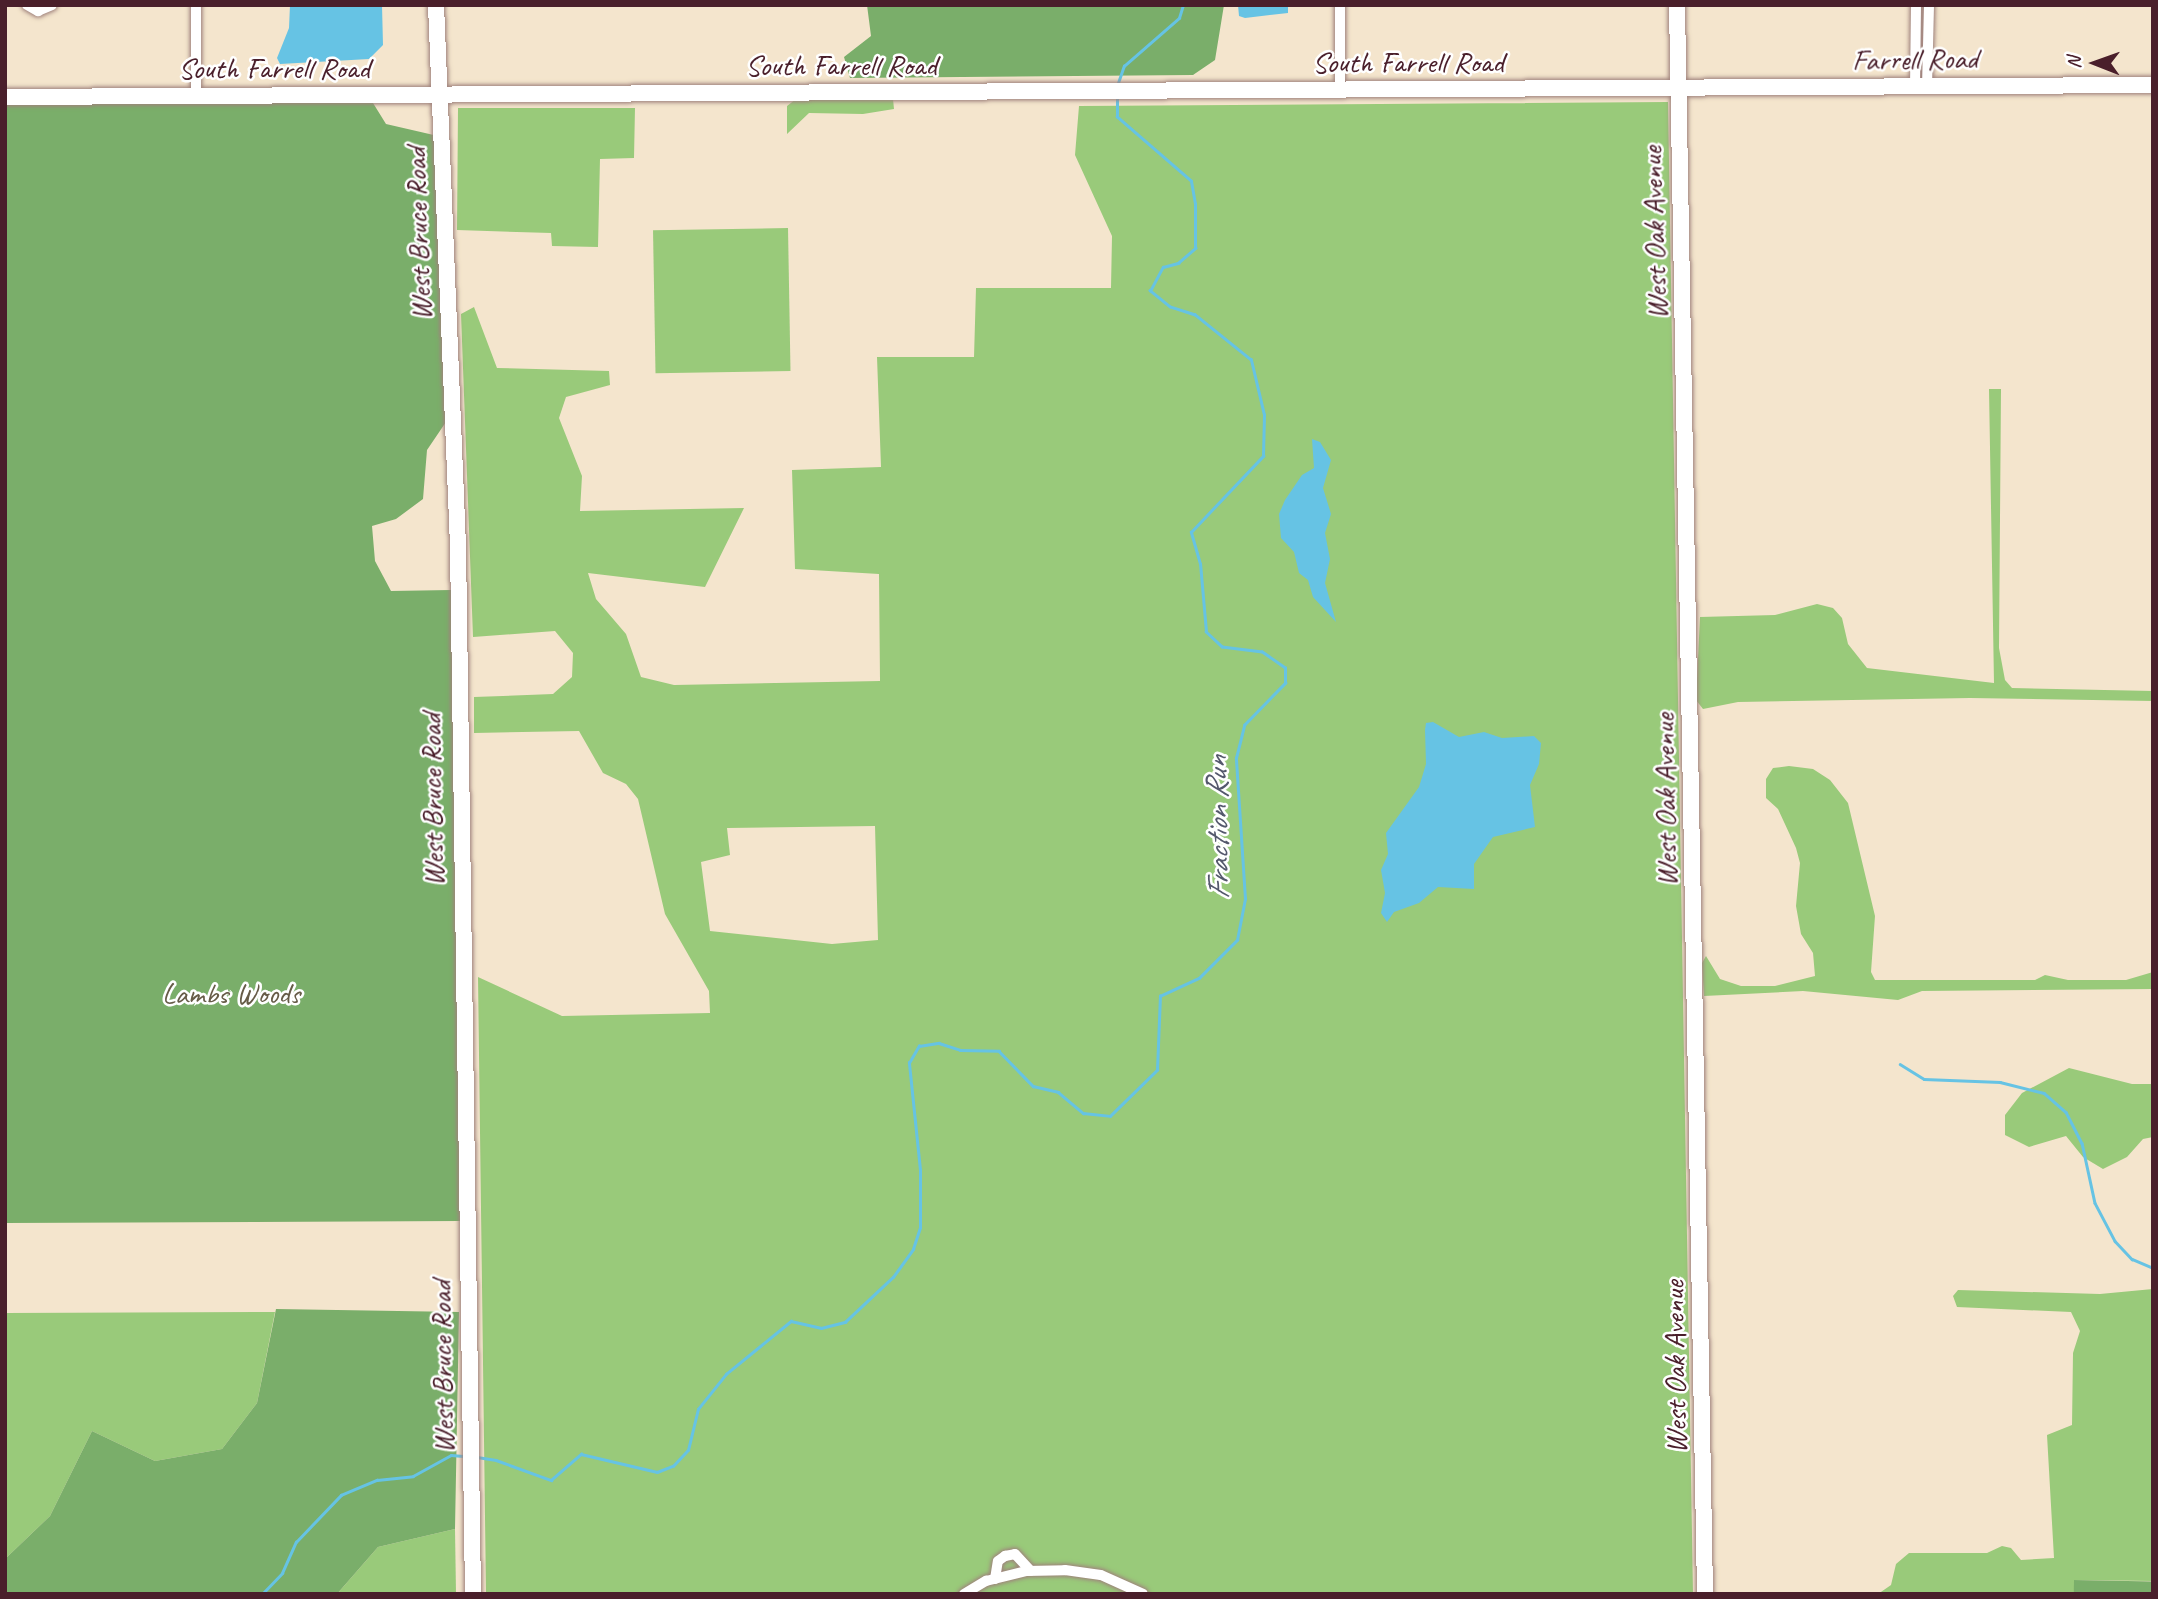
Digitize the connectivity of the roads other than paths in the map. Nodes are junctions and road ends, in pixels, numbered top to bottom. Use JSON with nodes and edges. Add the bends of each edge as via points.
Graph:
{"nodes":[{"id":1,"x":27,"y":5,"type":"edge"},
{"id":2,"x":52,"y":5,"type":"edge"},
{"id":3,"x":196,"y":5,"type":"edge"},
{"id":4,"x":436,"y":5,"type":"edge"},
{"id":5,"x":1340,"y":5,"type":"edge"},
{"id":6,"x":1677,"y":5,"type":"edge"},
{"id":7,"x":1916,"y":5,"type":"edge"},
{"id":8,"x":1928,"y":5,"type":"edge"},
{"id":9,"x":2153,"y":85,"type":"edge"},
{"id":10,"x":1921,"y":87,"type":"junction"},
{"id":11,"x":1678,"y":89,"type":"junction"},
{"id":12,"x":1340,"y":91,"type":"junction"},
{"id":13,"x":440,"y":95,"type":"junction"},
{"id":14,"x":196,"y":96,"type":"junction"},
{"id":15,"x":5,"y":97,"type":"edge"},
{"id":16,"x":1031,"y":1571,"type":"junction"},
{"id":17,"x":995,"y":1579,"type":"junction"},
{"id":18,"x":473,"y":1594,"type":"edge"},
{"id":19,"x":964,"y":1594,"type":"edge"},
{"id":20,"x":1143,"y":1594,"type":"edge"},
{"id":21,"x":1705,"y":1594,"type":"edge"}],
"edges":[{"from":1,"to":2,"type":"street","via":[[38,11]]},
{"from":3,"to":14,"type":"street"},
{"from":4,"to":13,"type":"street","name":"West Bruce Road"},
{"from":5,"to":12,"type":"street"},
{"from":6,"to":11,"type":"street","name":"West Oak Avenue"},
{"from":7,"to":10,"type":"street"},
{"from":8,"to":10,"type":"street"},
{"from":9,"to":10,"type":"street","name":"Farrell Road"},
{"from":10,"to":11,"type":"street","name":"Farrell Road"},
{"from":11,"to":12,"type":"street","name":"South Farrell Road"},
{"from":11,"to":21,"type":"street","name":"West Oak Avenue"},
{"from":12,"to":13,"type":"street","name":"South Farrell Road"},
{"from":13,"to":14,"type":"street","name":"South Farrell Road"},
{"from":13,"to":18,"type":"street","name":"West Bruce Road","via":[[458,545]]},
{"from":14,"to":15,"type":"street","name":"South Farrell Road"},
{"from":16,"to":17,"type":"street"},
{"from":16,"to":17,"type":"street","via":[[1015,1554],[1005,1556],[998,1561]]},
{"from":16,"to":20,"type":"street","via":[[1101,1575]]},
{"from":17,"to":19,"type":"street"}]}
